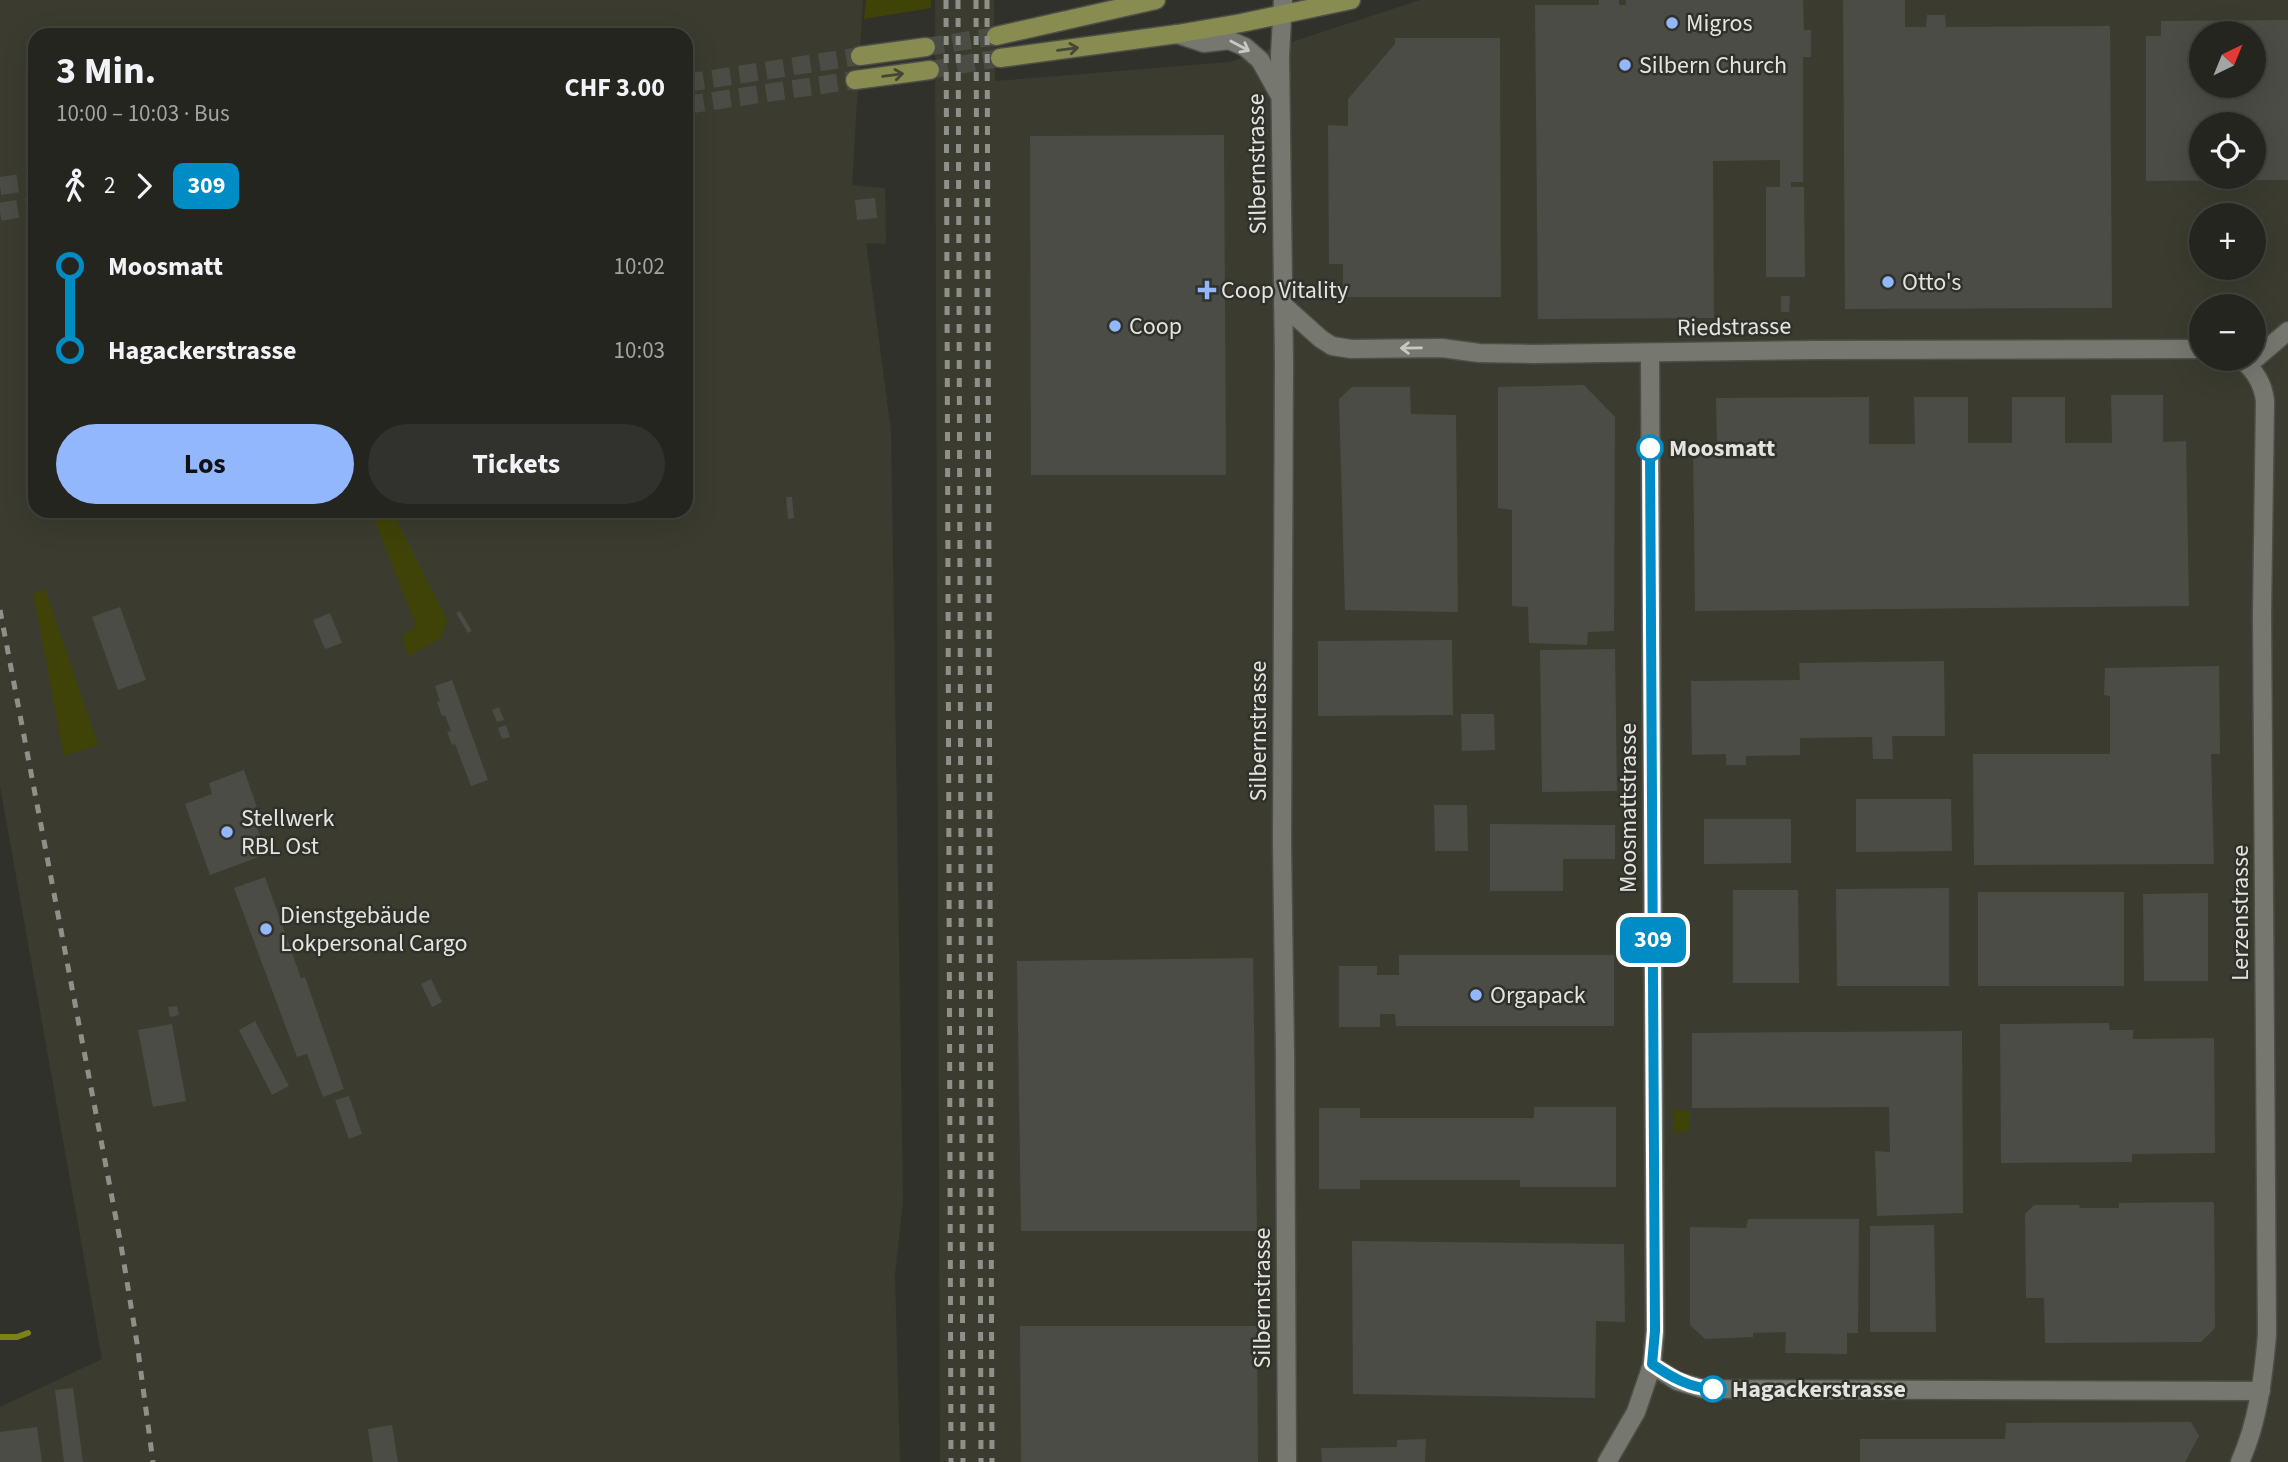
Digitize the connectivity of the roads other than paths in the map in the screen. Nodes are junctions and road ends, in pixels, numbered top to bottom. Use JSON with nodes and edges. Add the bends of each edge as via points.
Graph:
{"nodes":[{"id":1,"x":1156,"y":0,"type":"edge"},
{"id":2,"x":1351,"y":0,"type":"edge"},
{"id":3,"x":1283,"y":7,"type":"edge"},
{"id":4,"x":1177,"y":34,"type":"junction"},
{"id":5,"x":996,"y":36,"type":"tunnel mouth"},
{"id":6,"x":926,"y":47,"type":"tunnel mouth"},
{"id":7,"x":860,"y":56,"type":"tunnel mouth"},
{"id":8,"x":1000,"y":58,"type":"tunnel mouth"},
{"id":9,"x":930,"y":70,"type":"tunnel mouth"},
{"id":10,"x":855,"y":80,"type":"tunnel mouth"},
{"id":11,"x":1280,"y":96,"type":"junction"},
{"id":12,"x":1283,"y":305,"type":"junction"},
{"id":13,"x":2288,"y":331,"type":"edge"},
{"id":14,"x":2266,"y":347,"type":"edge"},
{"id":15,"x":2189,"y":349,"type":"edge"},
{"id":16,"x":1650,"y":354,"type":"junction"},
{"id":17,"x":2251,"y":371,"type":"edge"},
{"id":18,"x":1652,"y":1364,"type":"junction"},
{"id":19,"x":2261,"y":1391,"type":"junction"},
{"id":20,"x":1287,"y":1462,"type":"edge"},
{"id":21,"x":1607,"y":1462,"type":"edge"},
{"id":22,"x":2240,"y":1462,"type":"edge"}],
"edges":[{"from":1,"to":5,"type":"main road"},
{"from":2,"to":3,"type":"main road"},
{"from":3,"to":4,"type":"main road"},
{"from":3,"to":11,"type":"street","name":"Silbernstrasse"},
{"from":8,"to":4,"type":"main road","one_way":true},
{"from":4,"to":11,"type":"street","one_way":true,"via":[[1204,43],[1229,40],[1245,47],[1260,60]]},
{"from":6,"to":7,"type":"main road"},
{"from":10,"to":9,"type":"main road","one_way":true},
{"from":11,"to":12,"type":"street","name":"Silbernstrasse"},
{"from":16,"to":12,"type":"street","name":"Riedstrasse","one_way":true,"via":[[1351,349],[1321,339]]},
{"from":12,"to":20,"type":"street","name":"Silbernstrasse"},
{"from":13,"to":14,"type":"street"},
{"from":15,"to":16,"type":"street","name":"Riedstrasse"},
{"from":16,"to":18,"type":"street","name":"Moosmattstrasse"},
{"from":17,"to":19,"type":"street","name":"Lerzenstrasse","via":[[2263,387],[2264,401],[2267,1335]]},
{"from":18,"to":19,"type":"street","via":[[1677,1381],[1704,1389]]},
{"from":18,"to":21,"type":"street","name":"Moosmattstrasse","via":[[1636,1412]]},
{"from":19,"to":22,"type":"street","name":"Lerzenstrasse"}]}
